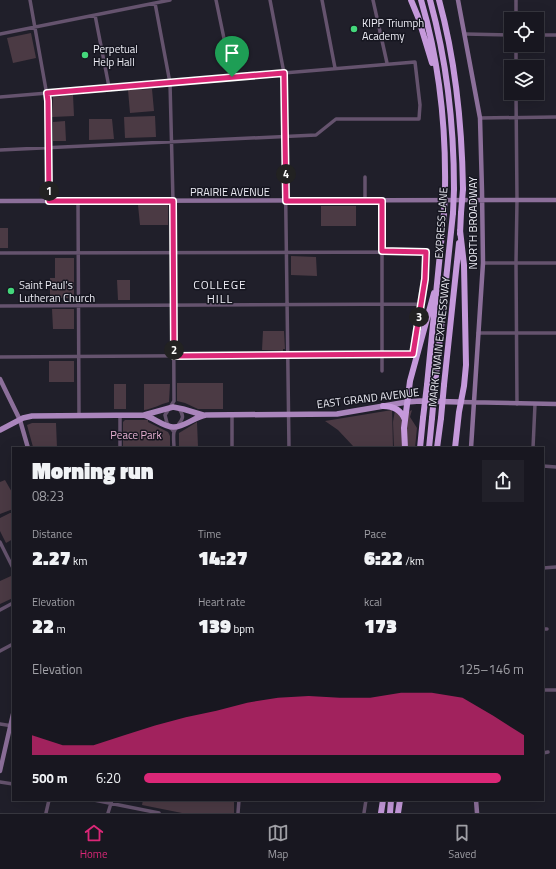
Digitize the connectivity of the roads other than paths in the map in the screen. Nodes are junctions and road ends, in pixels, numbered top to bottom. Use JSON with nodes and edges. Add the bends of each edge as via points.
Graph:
{"nodes":[{"id":1,"x":30,"y":0,"type":"edge"},
{"id":2,"x":170,"y":0,"type":"edge"},
{"id":3,"x":216,"y":0,"type":"edge"},
{"id":4,"x":270,"y":0,"type":"edge"},
{"id":5,"x":322,"y":0,"type":"edge"},
{"id":6,"x":373,"y":0,"type":"edge"},
{"id":7,"x":411,"y":0,"type":"edge"},
{"id":8,"x":421,"y":0,"type":"edge"},
{"id":9,"x":430,"y":0,"type":"edge"},
{"id":10,"x":440,"y":0,"type":"edge"},
{"id":11,"x":458,"y":0,"type":"edge"},
{"id":12,"x":516,"y":0,"type":"edge"},
{"id":13,"x":155,"y":3,"type":"junction"},
{"id":14,"x":516,"y":12,"type":"edge"},
{"id":15,"x":95,"y":15,"type":"junction"},
{"id":16,"x":34,"y":27,"type":"junction"},
{"id":17,"x":0,"y":34,"type":"edge"},
{"id":18,"x":465,"y":34,"type":"junction"},
{"id":19,"x":504,"y":35,"type":"edge"},
{"id":20,"x":544,"y":35,"type":"edge"},
{"id":21,"x":556,"y":35,"type":"edge"},
{"id":22,"x":387,"y":63,"type":"junction"},
{"id":23,"x":335,"y":68,"type":"junction"},
{"id":24,"x":284,"y":73,"type":"junction"},
{"id":25,"x":232,"y":77,"type":"junction"},
{"id":26,"x":170,"y":83,"type":"junction"},
{"id":27,"x":439,"y":85,"type":"junction"},
{"id":28,"x":109,"y":87,"type":"junction"},
{"id":29,"x":47,"y":93,"type":"junction"},
{"id":30,"x":0,"y":97,"type":"edge"},
{"id":31,"x":516,"y":100,"type":"edge"},
{"id":32,"x":516,"y":117,"type":"junction"},
{"id":33,"x":556,"y":117,"type":"edge"},
{"id":34,"x":480,"y":118,"type":"junction"},
{"id":35,"x":285,"y":136,"type":"junction"},
{"id":36,"x":172,"y":141,"type":"junction"},
{"id":37,"x":49,"y":148,"type":"junction"},
{"id":38,"x":0,"y":150,"type":"edge"},
{"id":39,"x":365,"y":177,"type":"dead end"},
{"id":40,"x":483,"y":200,"type":"junction"},
{"id":41,"x":517,"y":200,"type":"junction"},
{"id":42,"x":556,"y":200,"type":"edge"},
{"id":43,"x":0,"y":201,"type":"edge"},
{"id":44,"x":49,"y":201,"type":"junction"},
{"id":45,"x":78,"y":201,"type":"junction"},
{"id":46,"x":173,"y":201,"type":"junction"},
{"id":47,"x":286,"y":201,"type":"junction"},
{"id":48,"x":365,"y":201,"type":"junction"},
{"id":49,"x":382,"y":201,"type":"junction"},
{"id":50,"x":460,"y":230,"type":"junction"},
{"id":51,"x":382,"y":251,"type":"junction"},
{"id":52,"x":287,"y":252,"type":"junction"},
{"id":53,"x":0,"y":253,"type":"edge"},
{"id":54,"x":78,"y":253,"type":"junction"},
{"id":55,"x":173,"y":253,"type":"junction"},
{"id":56,"x":483,"y":263,"type":"junction"},
{"id":57,"x":516,"y":263,"type":"junction"},
{"id":58,"x":556,"y":263,"type":"edge"},
{"id":59,"x":438,"y":284,"type":"junction"},
{"id":60,"x":173,"y":304,"type":"junction"},
{"id":61,"x":287,"y":304,"type":"junction"},
{"id":62,"x":382,"y":304,"type":"junction"},
{"id":63,"x":420,"y":304,"type":"junction"},
{"id":64,"x":78,"y":305,"type":"junction"},
{"id":65,"x":0,"y":306,"type":"edge"},
{"id":66,"x":478,"y":333,"type":"junction"},
{"id":67,"x":516,"y":333,"type":"junction"},
{"id":68,"x":556,"y":333,"type":"edge"},
{"id":69,"x":382,"y":355,"type":"junction"},
{"id":70,"x":79,"y":356,"type":"junction"},
{"id":71,"x":174,"y":356,"type":"junction"},
{"id":72,"x":288,"y":356,"type":"junction"},
{"id":73,"x":0,"y":357,"type":"edge"},
{"id":74,"x":382,"y":371,"type":"dead end"},
{"id":75,"x":0,"y":379,"type":"edge"},
{"id":76,"x":174,"y":402,"type":"junction"},
{"id":77,"x":407,"y":402,"type":"junction"},
{"id":78,"x":460,"y":402,"type":"junction"},
{"id":79,"x":474,"y":403,"type":"junction"},
{"id":80,"x":517,"y":404,"type":"junction"},
{"id":81,"x":535,"y":404,"type":"junction"},
{"id":82,"x":556,"y":404,"type":"edge"},
{"id":83,"x":383,"y":406,"type":"junction"},
{"id":84,"x":170,"y":408,"type":"junction"},
{"id":85,"x":178,"y":408,"type":"junction"},
{"id":86,"x":288,"y":414,"type":"junction"},
{"id":87,"x":206,"y":415,"type":"junction"},
{"id":88,"x":232,"y":415,"type":"junction"},
{"id":89,"x":79,"y":416,"type":"junction"},
{"id":90,"x":120,"y":416,"type":"junction"},
{"id":91,"x":144,"y":416,"type":"junction"},
{"id":92,"x":20,"y":420,"type":"junction"},
{"id":93,"x":405,"y":421,"type":"junction"},
{"id":94,"x":170,"y":427,"type":"junction"},
{"id":95,"x":0,"y":430,"type":"edge"},
{"id":96,"x":176,"y":430,"type":"junction"},
{"id":97,"x":28,"y":447,"type":"edge"},
{"id":98,"x":120,"y":447,"type":"edge"},
{"id":99,"x":174,"y":447,"type":"edge"},
{"id":100,"x":232,"y":447,"type":"edge"},
{"id":101,"x":289,"y":447,"type":"edge"},
{"id":102,"x":405,"y":447,"type":"edge"},
{"id":103,"x":420,"y":447,"type":"edge"},
{"id":104,"x":429,"y":447,"type":"edge"},
{"id":105,"x":437,"y":447,"type":"edge"},
{"id":106,"x":456,"y":447,"type":"edge"},
{"id":107,"x":471,"y":447,"type":"edge"},
{"id":108,"x":533,"y":447,"type":"edge"},
{"id":109,"x":544,"y":466,"type":"edge"},
{"id":110,"x":556,"y":467,"type":"edge"},
{"id":111,"x":0,"y":542,"type":"edge"},
{"id":112,"x":2,"y":550,"type":"edge"},
{"id":113,"x":12,"y":566,"type":"edge"},
{"id":114,"x":556,"y":567,"type":"edge"},
{"id":115,"x":544,"y":568,"type":"edge"},
{"id":116,"x":12,"y":604,"type":"edge"},
{"id":117,"x":0,"y":610,"type":"edge"},
{"id":118,"x":12,"y":645,"type":"edge"},
{"id":119,"x":0,"y":651,"type":"edge"},
{"id":120,"x":544,"y":690,"type":"edge"},
{"id":121,"x":556,"y":690,"type":"edge"},
{"id":122,"x":0,"y":724,"type":"edge"},
{"id":123,"x":12,"y":726,"type":"edge"},
{"id":124,"x":548,"y":752,"type":"dead end"},
{"id":125,"x":544,"y":753,"type":"edge"},
{"id":126,"x":0,"y":771,"type":"edge"},
{"id":127,"x":0,"y":782,"type":"edge"},
{"id":128,"x":12,"y":784,"type":"edge"},
{"id":129,"x":49,"y":801,"type":"edge"},
{"id":130,"x":239,"y":801,"type":"edge"},
{"id":131,"x":366,"y":801,"type":"edge"},
{"id":132,"x":383,"y":801,"type":"edge"},
{"id":133,"x":391,"y":801,"type":"edge"},
{"id":134,"x":400,"y":801,"type":"edge"},
{"id":135,"x":476,"y":801,"type":"edge"},
{"id":136,"x":111,"y":802,"type":"edge"},
{"id":137,"x":46,"y":813,"type":"edge"},
{"id":138,"x":108,"y":813,"type":"edge"},
{"id":139,"x":159,"y":813,"type":"edge"},
{"id":140,"x":238,"y":813,"type":"edge"},
{"id":141,"x":364,"y":813,"type":"edge"},
{"id":142,"x":381,"y":813,"type":"edge"},
{"id":143,"x":390,"y":813,"type":"edge"},
{"id":144,"x":398,"y":813,"type":"edge"},
{"id":145,"x":477,"y":813,"type":"edge"}],
"edges":[{"from":1,"to":16,"type":"street"},
{"from":2,"to":13,"type":"street"},
{"from":3,"to":25,"type":"street"},
{"from":4,"to":24,"type":"street"},
{"from":5,"to":23,"type":"street"},
{"from":6,"to":22,"type":"street"},
{"from":7,"to":27,"type":"highway"},
{"from":8,"to":27,"type":"highway","name":"MARK TWAIN EXPRESSWAY"},
{"from":9,"to":104,"type":"highway","name":"EXPRESS LANE","bridge":true,"via":[[448,88],[453,136],[454,189]]},
{"from":10,"to":50,"type":"highway","name":"MARK TWAIN EXPRESSWAY","bridge":true,"via":[[452,56],[462,140]]},
{"from":11,"to":18,"type":"main road","name":"NORTH BROADWAY"},
{"from":12,"to":14,"type":"street"},
{"from":13,"to":15,"type":"street"},
{"from":13,"to":26,"type":"street"},
{"from":15,"to":16,"type":"street"},
{"from":15,"to":28,"type":"street"},
{"from":16,"to":17,"type":"street"},
{"from":16,"to":29,"type":"street"},
{"from":18,"to":19,"type":"street"},
{"from":18,"to":34,"type":"main road","name":"NORTH BROADWAY"},
{"from":20,"to":21,"type":"street"},
{"from":22,"to":23,"type":"street"},
{"from":22,"to":35,"type":"street","via":[[415,62],[420,98],[419,119],[336,119],[316,135]]},
{"from":23,"to":24,"type":"street"},
{"from":24,"to":25,"type":"street"},
{"from":24,"to":35,"type":"street"},
{"from":25,"to":26,"type":"street"},
{"from":26,"to":28,"type":"street"},
{"from":26,"to":36,"type":"street"},
{"from":27,"to":59,"type":"highway","name":"MARK TWAIN EXPRESSWAY","bridge":true,"via":[[445,146],[445,189]]},
{"from":28,"to":29,"type":"street"},
{"from":29,"to":30,"type":"street"},
{"from":29,"to":37,"type":"street"},
{"from":31,"to":32,"type":"street"},
{"from":32,"to":33,"type":"street"},
{"from":32,"to":34,"type":"street"},
{"from":32,"to":41,"type":"street"},
{"from":34,"to":40,"type":"main road","name":"NORTH BROADWAY"},
{"from":35,"to":36,"type":"street"},
{"from":35,"to":47,"type":"street"},
{"from":36,"to":37,"type":"street"},
{"from":36,"to":46,"type":"street"},
{"from":37,"to":38,"type":"street"},
{"from":37,"to":44,"type":"street"},
{"from":39,"to":48,"type":"street"},
{"from":40,"to":41,"type":"main road","name":"PRAIRIE AVENUE"},
{"from":40,"to":49,"type":"main road","name":"PRAIRIE AVENUE"},
{"from":40,"to":56,"type":"main road","name":"NORTH BROADWAY"},
{"from":41,"to":42,"type":"main road","name":"PRAIRIE AVENUE"},
{"from":41,"to":57,"type":"street"},
{"from":43,"to":44,"type":"main road","name":"PRAIRIE AVENUE"},
{"from":44,"to":45,"type":"main road","name":"PRAIRIE AVENUE"},
{"from":45,"to":46,"type":"main road","name":"PRAIRIE AVENUE"},
{"from":45,"to":54,"type":"street"},
{"from":46,"to":47,"type":"main road","name":"PRAIRIE AVENUE"},
{"from":46,"to":55,"type":"street"},
{"from":47,"to":48,"type":"main road","name":"PRAIRIE AVENUE"},
{"from":47,"to":52,"type":"street"},
{"from":48,"to":49,"type":"main road","name":"PRAIRIE AVENUE"},
{"from":49,"to":51,"type":"street"},
{"from":50,"to":78,"type":"highway","via":[[464,265],[466,361]]},
{"from":50,"to":105,"type":"highway","name":"MARK TWAIN EXPRESSWAY","bridge":true},
{"from":51,"to":52,"type":"street"},
{"from":51,"to":62,"type":"street"},
{"from":51,"to":63,"type":"street","via":[[426,252],[425,279]]},
{"from":52,"to":55,"type":"street"},
{"from":52,"to":61,"type":"street"},
{"from":53,"to":54,"type":"street"},
{"from":54,"to":55,"type":"street"},
{"from":54,"to":64,"type":"street"},
{"from":55,"to":60,"type":"street"},
{"from":56,"to":57,"type":"street"},
{"from":56,"to":66,"type":"main road","name":"NORTH BROADWAY"},
{"from":57,"to":58,"type":"street"},
{"from":57,"to":67,"type":"street"},
{"from":59,"to":77,"type":"highway","via":[[412,372]]},
{"from":59,"to":103,"type":"highway","name":"MARK TWAIN EXPRESSWAY","bridge":true},
{"from":60,"to":61,"type":"street"},
{"from":60,"to":64,"type":"street"},
{"from":60,"to":71,"type":"street"},
{"from":61,"to":62,"type":"street"},
{"from":61,"to":72,"type":"street"},
{"from":62,"to":63,"type":"street"},
{"from":62,"to":69,"type":"street"},
{"from":63,"to":69,"type":"street","via":[[413,354]]},
{"from":64,"to":65,"type":"street"},
{"from":64,"to":70,"type":"street"},
{"from":66,"to":67,"type":"street"},
{"from":66,"to":79,"type":"main road","name":"NORTH BROADWAY"},
{"from":67,"to":68,"type":"street"},
{"from":67,"to":80,"type":"street"},
{"from":69,"to":72,"type":"street"},
{"from":69,"to":74,"type":"street"},
{"from":70,"to":71,"type":"street"},
{"from":70,"to":73,"type":"street"},
{"from":70,"to":89,"type":"street"},
{"from":71,"to":72,"type":"street"},
{"from":71,"to":76,"type":"street"},
{"from":72,"to":86,"type":"street"},
{"from":75,"to":92,"type":"main road"},
{"from":76,"to":84,"type":"street"},
{"from":76,"to":85,"type":"street"},
{"from":77,"to":78,"type":"main road","name":"EAST GRAND AVENUE"},
{"from":77,"to":83,"type":"main road","name":"EAST GRAND AVENUE"},
{"from":77,"to":93,"type":"highway"},
{"from":78,"to":79,"type":"main road","name":"EAST GRAND AVENUE"},
{"from":78,"to":106,"type":"highway"},
{"from":79,"to":80,"type":"main road","name":"EAST GRAND AVENUE"},
{"from":79,"to":107,"type":"main road","name":"NORTH BROADWAY"},
{"from":80,"to":81,"type":"main road","name":"EAST GRAND AVENUE"},
{"from":81,"to":82,"type":"main road","name":"EAST GRAND AVENUE"},
{"from":81,"to":108,"type":"street"},
{"from":83,"to":86,"type":"main road","name":"EAST GRAND AVENUE","via":[[336,414]]},
{"from":83,"to":93,"type":"highway","via":[[398,410]]},
{"from":84,"to":85,"type":"main road","name":"EAST GRAND AVENUE"},
{"from":84,"to":91,"type":"main road","name":"EAST GRAND AVENUE"},
{"from":84,"to":94,"type":"street","via":[[165,415]]},
{"from":85,"to":87,"type":"main road","name":"EAST GRAND AVENUE"},
{"from":85,"to":96,"type":"street","via":[[182,412],[182,417]]},
{"from":86,"to":88,"type":"main road","name":"EAST GRAND AVENUE"},
{"from":86,"to":101,"type":"street"},
{"from":87,"to":88,"type":"main road","name":"EAST GRAND AVENUE"},
{"from":87,"to":96,"type":"main road","name":"EAST GRAND AVENUE","via":[[196,417]]},
{"from":88,"to":100,"type":"street"},
{"from":89,"to":90,"type":"main road","name":"EAST GRAND AVENUE"},
{"from":89,"to":92,"type":"main road","name":"EAST GRAND AVENUE","via":[[32,416]]},
{"from":90,"to":91,"type":"main road","name":"EAST GRAND AVENUE"},
{"from":90,"to":98,"type":"street"},
{"from":91,"to":94,"type":"main road","name":"EAST GRAND AVENUE"},
{"from":92,"to":95,"type":"main road","name":"EAST GRAND AVENUE"},
{"from":92,"to":97,"type":"main road"},
{"from":93,"to":102,"type":"highway"},
{"from":94,"to":96,"type":"main road","name":"EAST GRAND AVENUE"},
{"from":96,"to":99,"type":"street"},
{"from":109,"to":110,"type":"street"},
{"from":111,"to":112,"type":"street"},
{"from":112,"to":113,"type":"street"},
{"from":114,"to":115,"type":"street"},
{"from":116,"to":117,"type":"street"},
{"from":118,"to":119,"type":"street"},
{"from":120,"to":121,"type":"street"},
{"from":122,"to":123,"type":"street"},
{"from":123,"to":126,"type":"main road"},
{"from":124,"to":125,"type":"street"},
{"from":127,"to":128,"type":"street"},
{"from":129,"to":137,"type":"street"},
{"from":130,"to":140,"type":"street"},
{"from":131,"to":141,"type":"street"},
{"from":132,"to":142,"type":"highway"},
{"from":133,"to":143,"type":"highway"},
{"from":134,"to":144,"type":"highway"},
{"from":135,"to":145,"type":"main road"},
{"from":136,"to":138,"type":"street"},
{"from":136,"to":139,"type":"street"}]}
